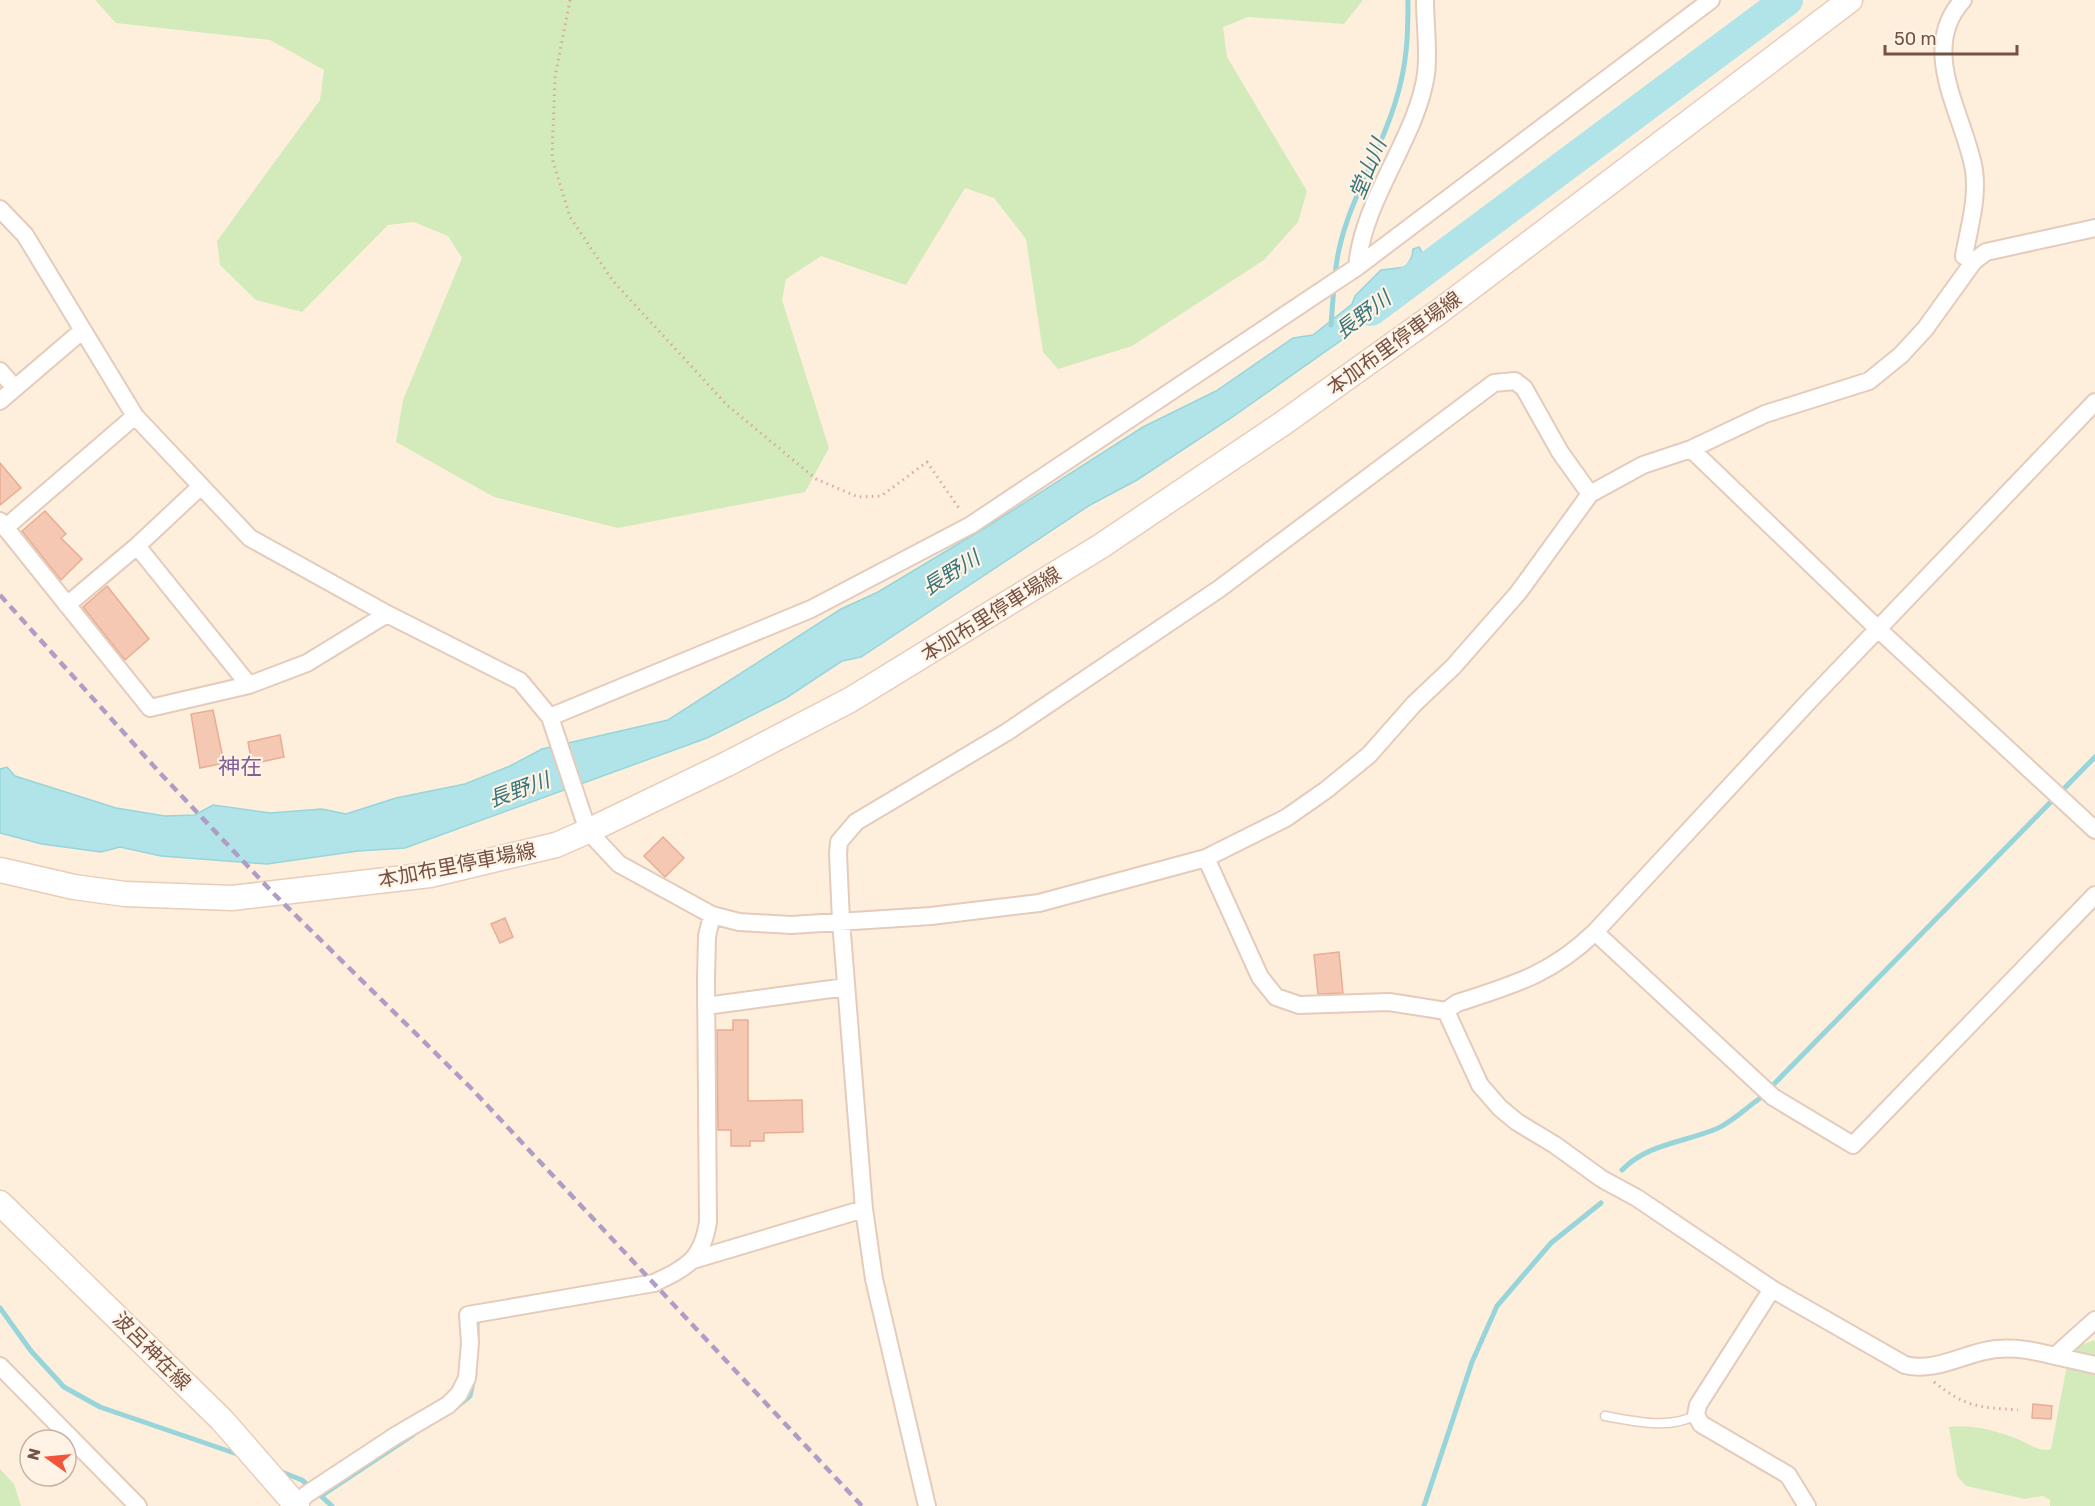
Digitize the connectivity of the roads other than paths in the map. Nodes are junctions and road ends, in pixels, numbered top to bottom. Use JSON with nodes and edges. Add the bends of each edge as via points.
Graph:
{"nodes":[{"id":1,"x":1425,"y":0,"type":"edge"},
{"id":2,"x":1712,"y":0,"type":"edge"},
{"id":3,"x":1850,"y":0,"type":"edge"},
{"id":4,"x":1963,"y":0,"type":"edge"},
{"id":5,"x":0,"y":209,"type":"edge"},
{"id":6,"x":2095,"y":228,"type":"edge"},
{"id":7,"x":1974,"y":261,"type":"junction"},
{"id":8,"x":1357,"y":267,"type":"junction"},
{"id":9,"x":83,"y":330,"type":"junction"},
{"id":10,"x":0,"y":371,"type":"edge"},
{"id":11,"x":15,"y":388,"type":"junction"},
{"id":12,"x":0,"y":401,"type":"edge"},
{"id":13,"x":2095,"y":402,"type":"edge"},
{"id":14,"x":135,"y":416,"type":"junction"},
{"id":15,"x":1691,"y":449,"type":"junction"},
{"id":16,"x":200,"y":487,"type":"junction"},
{"id":17,"x":1590,"y":494,"type":"junction"},
{"id":18,"x":3,"y":524,"type":"edge"},
{"id":19,"x":137,"y":546,"type":"junction"},
{"id":20,"x":67,"y":605,"type":"junction"},
{"id":21,"x":387,"y":614,"type":"junction"},
{"id":22,"x":1878,"y":629,"type":"junction"},
{"id":23,"x":249,"y":685,"type":"junction"},
{"id":24,"x":550,"y":717,"type":"junction"},
{"id":25,"x":2095,"y":830,"type":"edge"},
{"id":26,"x":588,"y":831,"type":"junction"},
{"id":27,"x":1206,"y":858,"type":"junction"},
{"id":28,"x":0,"y":870,"type":"edge"},
{"id":29,"x":2095,"y":895,"type":"edge"},
{"id":30,"x":712,"y":915,"type":"junction"},
{"id":31,"x":841,"y":921,"type":"junction"},
{"id":32,"x":1595,"y":932,"type":"junction"},
{"id":33,"x":846,"y":987,"type":"junction"},
{"id":34,"x":706,"y":1006,"type":"junction"},
{"id":35,"x":1446,"y":1011,"type":"junction"},
{"id":36,"x":0,"y":1203,"type":"edge"},
{"id":37,"x":864,"y":1209,"type":"junction"},
{"id":38,"x":692,"y":1261,"type":"junction"},
{"id":39,"x":1772,"y":1289,"type":"junction"},
{"id":40,"x":2095,"y":1320,"type":"edge"},
{"id":41,"x":2055,"y":1356,"type":"junction"},
{"id":42,"x":2095,"y":1365,"type":"edge"},
{"id":43,"x":0,"y":1366,"type":"edge"},
{"id":44,"x":1696,"y":1415,"type":"junction"},
{"id":45,"x":1605,"y":1416,"type":"dead end"},
{"id":46,"x":303,"y":1499,"type":"edge"},
{"id":47,"x":138,"y":1506,"type":"edge"},
{"id":48,"x":927,"y":1506,"type":"edge"},
{"id":49,"x":1807,"y":1506,"type":"edge"}],
"edges":[{"from":1,"to":8,"type":"street","via":[[1426,74],[1414,112],[1377,196],[1359,247]]},
{"from":2,"to":8,"type":"street"},
{"from":3,"to":26,"type":"main road","name":"本加布里停車場線","via":[[1440,311],[1101,546],[850,700]]},
{"from":4,"to":7,"type":"street","via":[[1949,22],[1944,42],[1948,85],[1974,172],[1975,195],[1964,256]]},
{"from":5,"to":9,"type":"street","via":[[25,235]]},
{"from":6,"to":7,"type":"street","via":[[1986,252]]},
{"from":7,"to":15,"type":"street","via":[[1925,329],[1869,381],[1765,414]]},
{"from":8,"to":24,"type":"street","via":[[971,525],[811,609]]},
{"from":9,"to":11,"type":"street"},
{"from":9,"to":14,"type":"street"},
{"from":10,"to":11,"type":"street"},
{"from":11,"to":12,"type":"street"},
{"from":13,"to":22,"type":"street"},
{"from":14,"to":16,"type":"street"},
{"from":14,"to":18,"type":"street"},
{"from":15,"to":17,"type":"street","via":[[1643,465]]},
{"from":15,"to":22,"type":"street"},
{"from":16,"to":19,"type":"street"},
{"from":16,"to":21,"type":"street","via":[[250,538]]},
{"from":17,"to":27,"type":"street","via":[[1518,593],[1369,755],[1286,818]]},
{"from":17,"to":31,"type":"street","via":[[1560,452],[1524,388],[1515,381],[1494,383],[1219,589],[1006,732],[849,827],[839,842]]},
{"from":18,"to":20,"type":"street"},
{"from":19,"to":20,"type":"street"},
{"from":19,"to":23,"type":"street"},
{"from":20,"to":23,"type":"street","via":[[150,708]]},
{"from":21,"to":23,"type":"street","via":[[307,663]]},
{"from":21,"to":24,"type":"street","via":[[520,681]]},
{"from":22,"to":25,"type":"street"},
{"from":22,"to":32,"type":"street"},
{"from":24,"to":26,"type":"street"},
{"from":26,"to":28,"type":"main road","name":"本加布里停車場線","via":[[556,845],[430,875],[232,898],[125,894]]},
{"from":26,"to":30,"type":"street","via":[[619,864]]},
{"from":27,"to":31,"type":"street","via":[[1039,903],[931,916]]},
{"from":27,"to":35,"type":"street","via":[[1260,977],[1276,997],[1299,1005],[1389,1002]]},
{"from":29,"to":32,"type":"street","via":[[1853,1145],[1773,1097]]},
{"from":30,"to":31,"type":"street","via":[[740,922],[791,925]]},
{"from":30,"to":34,"type":"street","via":[[707,936]]},
{"from":31,"to":33,"type":"street"},
{"from":32,"to":35,"type":"street","via":[[1572,955],[1548,970],[1457,1003]]},
{"from":33,"to":34,"type":"street"},
{"from":33,"to":37,"type":"street"},
{"from":34,"to":38,"type":"street","via":[[708,1222],[703,1248]]},
{"from":35,"to":39,"type":"street","via":[[1480,1085],[1500,1108]]},
{"from":36,"to":46,"type":"main road","name":"波呂神在線","via":[[170,1368],[262,1464]]},
{"from":37,"to":38,"type":"street"},
{"from":37,"to":48,"type":"street","via":[[874,1279]]},
{"from":38,"to":46,"type":"street","via":[[654,1283],[468,1315],[467,1378],[459,1394]]},
{"from":39,"to":41,"type":"street","via":[[1916,1368],[1994,1349],[2023,1348]]},
{"from":39,"to":44,"type":"street","via":[[1698,1405]]},
{"from":40,"to":41,"type":"street"},
{"from":41,"to":42,"type":"street"},
{"from":43,"to":47,"type":"street"},
{"from":44,"to":45,"type":"lane","via":[[1683,1422],[1662,1423]]},
{"from":44,"to":49,"type":"street","via":[[1701,1424],[1788,1475]]}]}
